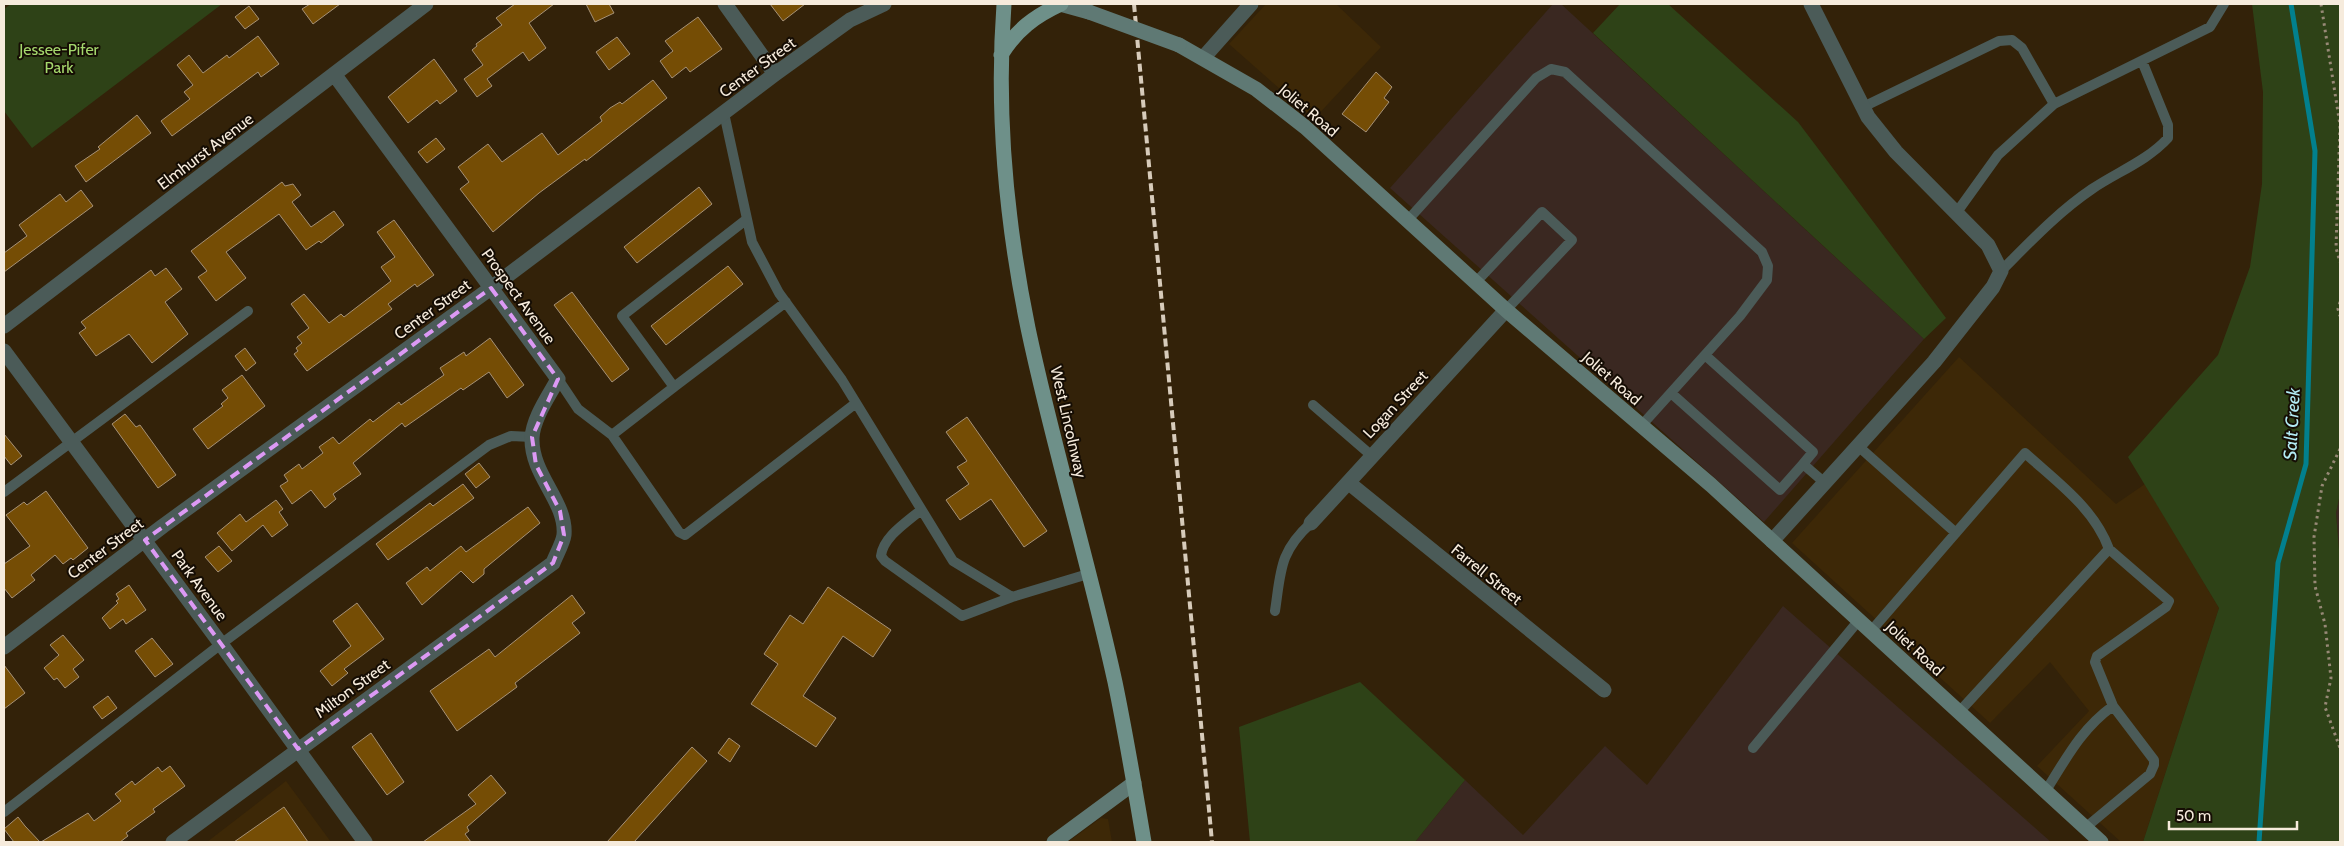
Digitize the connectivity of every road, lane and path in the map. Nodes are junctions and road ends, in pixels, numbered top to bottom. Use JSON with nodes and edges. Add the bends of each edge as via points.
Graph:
{"nodes":[{"id":1,"x":426,"y":4,"type":"edge"},
{"id":2,"x":725,"y":4,"type":"edge"},
{"id":3,"x":884,"y":4,"type":"edge"},
{"id":4,"x":1004,"y":4,"type":"edge"},
{"id":5,"x":1060,"y":4,"type":"edge"},
{"id":6,"x":1251,"y":4,"type":"edge"},
{"id":7,"x":1811,"y":4,"type":"edge"},
{"id":8,"x":2224,"y":4,"type":"edge"},
{"id":9,"x":2321,"y":4,"type":"edge"},
{"id":10,"x":1000,"y":56,"type":"junction"},
{"id":11,"x":1204,"y":57,"type":"junction"},
{"id":12,"x":2142,"y":61,"type":"junction"},
{"id":13,"x":334,"y":74,"type":"junction"},
{"id":14,"x":775,"y":74,"type":"junction"},
{"id":15,"x":2054,"y":104,"type":"junction"},
{"id":16,"x":1863,"y":108,"type":"junction"},
{"id":17,"x":724,"y":113,"type":"junction"},
{"id":18,"x":1957,"y":212,"type":"junction"},
{"id":19,"x":747,"y":219,"type":"junction"},
{"id":20,"x":1407,"y":221,"type":"junction"},
{"id":21,"x":2340,"y":262,"type":"edge"},
{"id":22,"x":2001,"y":271,"type":"junction"},
{"id":23,"x":1476,"y":282,"type":"junction"},
{"id":24,"x":491,"y":288,"type":"junction"},
{"id":25,"x":786,"y":302,"type":"junction"},
{"id":26,"x":2340,"y":302,"type":"edge"},
{"id":27,"x":1506,"y":310,"type":"junction"},
{"id":28,"x":248,"y":311,"type":"dead end"},
{"id":29,"x":2340,"y":316,"type":"edge"},
{"id":30,"x":4,"y":326,"type":"edge"},
{"id":31,"x":4,"y":351,"type":"edge"},
{"id":32,"x":1705,"y":355,"type":"junction"},
{"id":33,"x":558,"y":379,"type":"junction"},
{"id":34,"x":674,"y":387,"type":"junction"},
{"id":35,"x":1671,"y":393,"type":"junction"},
{"id":36,"x":856,"y":403,"type":"junction"},
{"id":37,"x":1313,"y":405,"type":"dead end"},
{"id":38,"x":1641,"y":426,"type":"junction"},
{"id":39,"x":612,"y":435,"type":"junction"},
{"id":40,"x":532,"y":437,"type":"junction"},
{"id":41,"x":71,"y":441,"type":"junction"},
{"id":42,"x":1858,"y":446,"type":"junction"},
{"id":43,"x":2340,"y":449,"type":"edge"},
{"id":44,"x":1372,"y":456,"type":"junction"},
{"id":45,"x":1803,"y":464,"type":"junction"},
{"id":46,"x":1825,"y":483,"type":"junction"},
{"id":47,"x":1349,"y":484,"type":"junction"},
{"id":48,"x":4,"y":492,"type":"edge"},
{"id":49,"x":921,"y":510,"type":"junction"},
{"id":50,"x":1312,"y":523,"type":"joint"},
{"id":51,"x":1956,"y":533,"type":"junction"},
{"id":52,"x":145,"y":540,"type":"junction"},
{"id":53,"x":1772,"y":541,"type":"junction"},
{"id":54,"x":2109,"y":549,"type":"junction"},
{"id":55,"x":1088,"y":574,"type":"junction"},
{"id":56,"x":1012,"y":596,"type":"junction"},
{"id":57,"x":1275,"y":611,"type":"dead end"},
{"id":58,"x":1859,"y":620,"type":"junction"},
{"id":59,"x":1871,"y":632,"type":"junction"},
{"id":60,"x":222,"y":644,"type":"junction"},
{"id":61,"x":4,"y":647,"type":"edge"},
{"id":62,"x":1604,"y":690,"type":"dead end"},
{"id":63,"x":2113,"y":706,"type":"junction"},
{"id":64,"x":1959,"y":712,"type":"junction"},
{"id":65,"x":1753,"y":748,"type":"dead end"},
{"id":66,"x":2340,"y":748,"type":"edge"},
{"id":67,"x":298,"y":749,"type":"junction"},
{"id":68,"x":1134,"y":782,"type":"junction"},
{"id":69,"x":2045,"y":792,"type":"junction"},
{"id":70,"x":4,"y":812,"type":"edge"},
{"id":71,"x":2085,"y":828,"type":"junction"},
{"id":72,"x":173,"y":842,"type":"edge"},
{"id":73,"x":365,"y":842,"type":"edge"},
{"id":74,"x":1054,"y":842,"type":"edge"},
{"id":75,"x":1144,"y":842,"type":"edge"},
{"id":76,"x":2101,"y":842,"type":"edge"}],
"edges":[{"from":1,"to":13,"type":"street","name":"Elmhurst Avenue"},
{"from":2,"to":14,"type":"street"},
{"from":3,"to":14,"type":"street","name":"Center Street","via":[[850,20]]},
{"from":4,"to":10,"type":"main road","name":"West Lincolnway"},
{"from":5,"to":10,"type":"main road","via":[[1032,19],[1009,41]]},
{"from":5,"to":11,"type":"main road","name":"Joliet Road","bridge":true,"via":[[1178,44]]},
{"from":6,"to":11,"type":"street"},
{"from":7,"to":16,"type":"street"},
{"from":8,"to":12,"type":"lane","via":[[2210,27]]},
{"from":9,"to":21,"type":"path","via":[[2340,125],[2336,248]]},
{"from":10,"to":55,"type":"main road","name":"West Lincolnway","via":[[1007,186],[1028,327]]},
{"from":11,"to":20,"type":"main road","name":"Joliet Road","via":[[1256,89],[1305,127]]},
{"from":12,"to":15,"type":"lane"},
{"from":12,"to":22,"type":"lane","via":[[2168,125],[2168,138],[2158,149],[2092,189],[2059,214]]},
{"from":13,"to":24,"type":"street","name":"Prospect Avenue"},
{"from":13,"to":30,"type":"street","name":"Elmhurst Avenue"},
{"from":14,"to":17,"type":"street","name":"Center Street"},
{"from":15,"to":16,"type":"lane","via":[[2022,48],[2012,40],[1999,41]]},
{"from":15,"to":18,"type":"lane","via":[[1998,155]]},
{"from":16,"to":18,"type":"street","via":[[1896,152]]},
{"from":17,"to":19,"type":"lane"},
{"from":17,"to":24,"type":"street","name":"Center Street"},
{"from":18,"to":22,"type":"street","via":[[1988,245]]},
{"from":19,"to":25,"type":"lane","via":[[752,242]]},
{"from":19,"to":34,"type":"lane","via":[[622,316]]},
{"from":20,"to":23,"type":"main road","name":"Joliet Road"},
{"from":20,"to":32,"type":"lane","via":[[1536,78],[1551,69],[1565,72],[1762,252],[1768,266],[1767,280]]},
{"from":22,"to":42,"type":"street","via":[[1934,362]]},
{"from":23,"to":27,"type":"main road","name":"Joliet Road"},
{"from":23,"to":27,"type":"lane","via":[[1542,212],[1572,240]]},
{"from":24,"to":33,"type":"street","name":"Prospect Avenue"},
{"from":24,"to":52,"type":"street","name":"Center Street"},
{"from":25,"to":34,"type":"lane"},
{"from":25,"to":36,"type":"lane"},
{"from":26,"to":29,"type":"path"},
{"from":27,"to":38,"type":"main road","name":"Joliet Road"},
{"from":27,"to":44,"type":"street","name":"Logan Street"},
{"from":28,"to":41,"type":"lane"},
{"from":31,"to":41,"type":"street","name":"Park Avenue"},
{"from":32,"to":35,"type":"lane"},
{"from":32,"to":45,"type":"lane","via":[[1813,452]]},
{"from":33,"to":39,"type":"lane","via":[[578,409]]},
{"from":33,"to":40,"type":"street","via":[[538,417]]},
{"from":34,"to":39,"type":"lane"},
{"from":35,"to":38,"type":"lane"},
{"from":35,"to":45,"type":"lane","via":[[1780,490]]},
{"from":36,"to":39,"type":"lane","via":[[685,536],[679,532]]},
{"from":36,"to":49,"type":"lane"},
{"from":37,"to":44,"type":"lane"},
{"from":38,"to":53,"type":"main road","name":"Joliet Road"},
{"from":40,"to":60,"type":"lane","via":[[511,436],[489,445]]},
{"from":40,"to":67,"type":"street","name":"Milton Street","via":[[536,465],[560,511],[564,535],[553,563]]},
{"from":41,"to":48,"type":"lane"},
{"from":41,"to":52,"type":"street","name":"Park Avenue"},
{"from":42,"to":46,"type":"street"},
{"from":42,"to":51,"type":"lane"},
{"from":43,"to":66,"type":"path","via":[[2322,486],[2314,537],[2315,586],[2325,624],[2331,678],[2325,707]]},
{"from":44,"to":47,"type":"street","name":"Logan Street"},
{"from":45,"to":46,"type":"lane"},
{"from":46,"to":53,"type":"street"},
{"from":47,"to":50,"type":"street","name":"Logan Street"},
{"from":47,"to":62,"type":"street","name":"Farrell Street"},
{"from":49,"to":56,"type":"lane","via":[[953,561]]},
{"from":49,"to":56,"type":"lane","via":[[886,541],[881,556],[885,560],[962,616]]},
{"from":50,"to":57,"type":"lane","via":[[1296,536],[1283,557]]},
{"from":51,"to":54,"type":"lane","via":[[2025,453],[2091,514]]},
{"from":51,"to":59,"type":"lane"},
{"from":52,"to":60,"type":"street","name":"Park Avenue"},
{"from":52,"to":61,"type":"street","name":"Center Street"},
{"from":53,"to":58,"type":"main road","name":"Joliet Road"},
{"from":54,"to":63,"type":"lane","via":[[2169,601],[2166,607],[2097,656],[2095,662]]},
{"from":54,"to":64,"type":"lane"},
{"from":55,"to":56,"type":"lane"},
{"from":55,"to":68,"type":"main road","name":"West Lincolnway"},
{"from":58,"to":59,"type":"main road","name":"Joliet Road"},
{"from":58,"to":65,"type":"lane"},
{"from":59,"to":64,"type":"main road","name":"Joliet Road"},
{"from":60,"to":67,"type":"street","name":"Park Avenue"},
{"from":60,"to":70,"type":"lane"},
{"from":63,"to":69,"type":"lane","via":[[2094,720],[2080,737]]},
{"from":63,"to":71,"type":"lane","via":[[2154,760],[2154,765],[2150,774]]},
{"from":64,"to":69,"type":"main road","name":"Joliet Road"},
{"from":67,"to":72,"type":"street","name":"Milton Street"},
{"from":67,"to":73,"type":"street","name":"Park Avenue"},
{"from":68,"to":74,"type":"main road"},
{"from":68,"to":75,"type":"main road","name":"West Lincolnway"},
{"from":69,"to":71,"type":"main road","name":"Joliet Road"},
{"from":71,"to":76,"type":"main road","name":"Joliet Road"}]}
